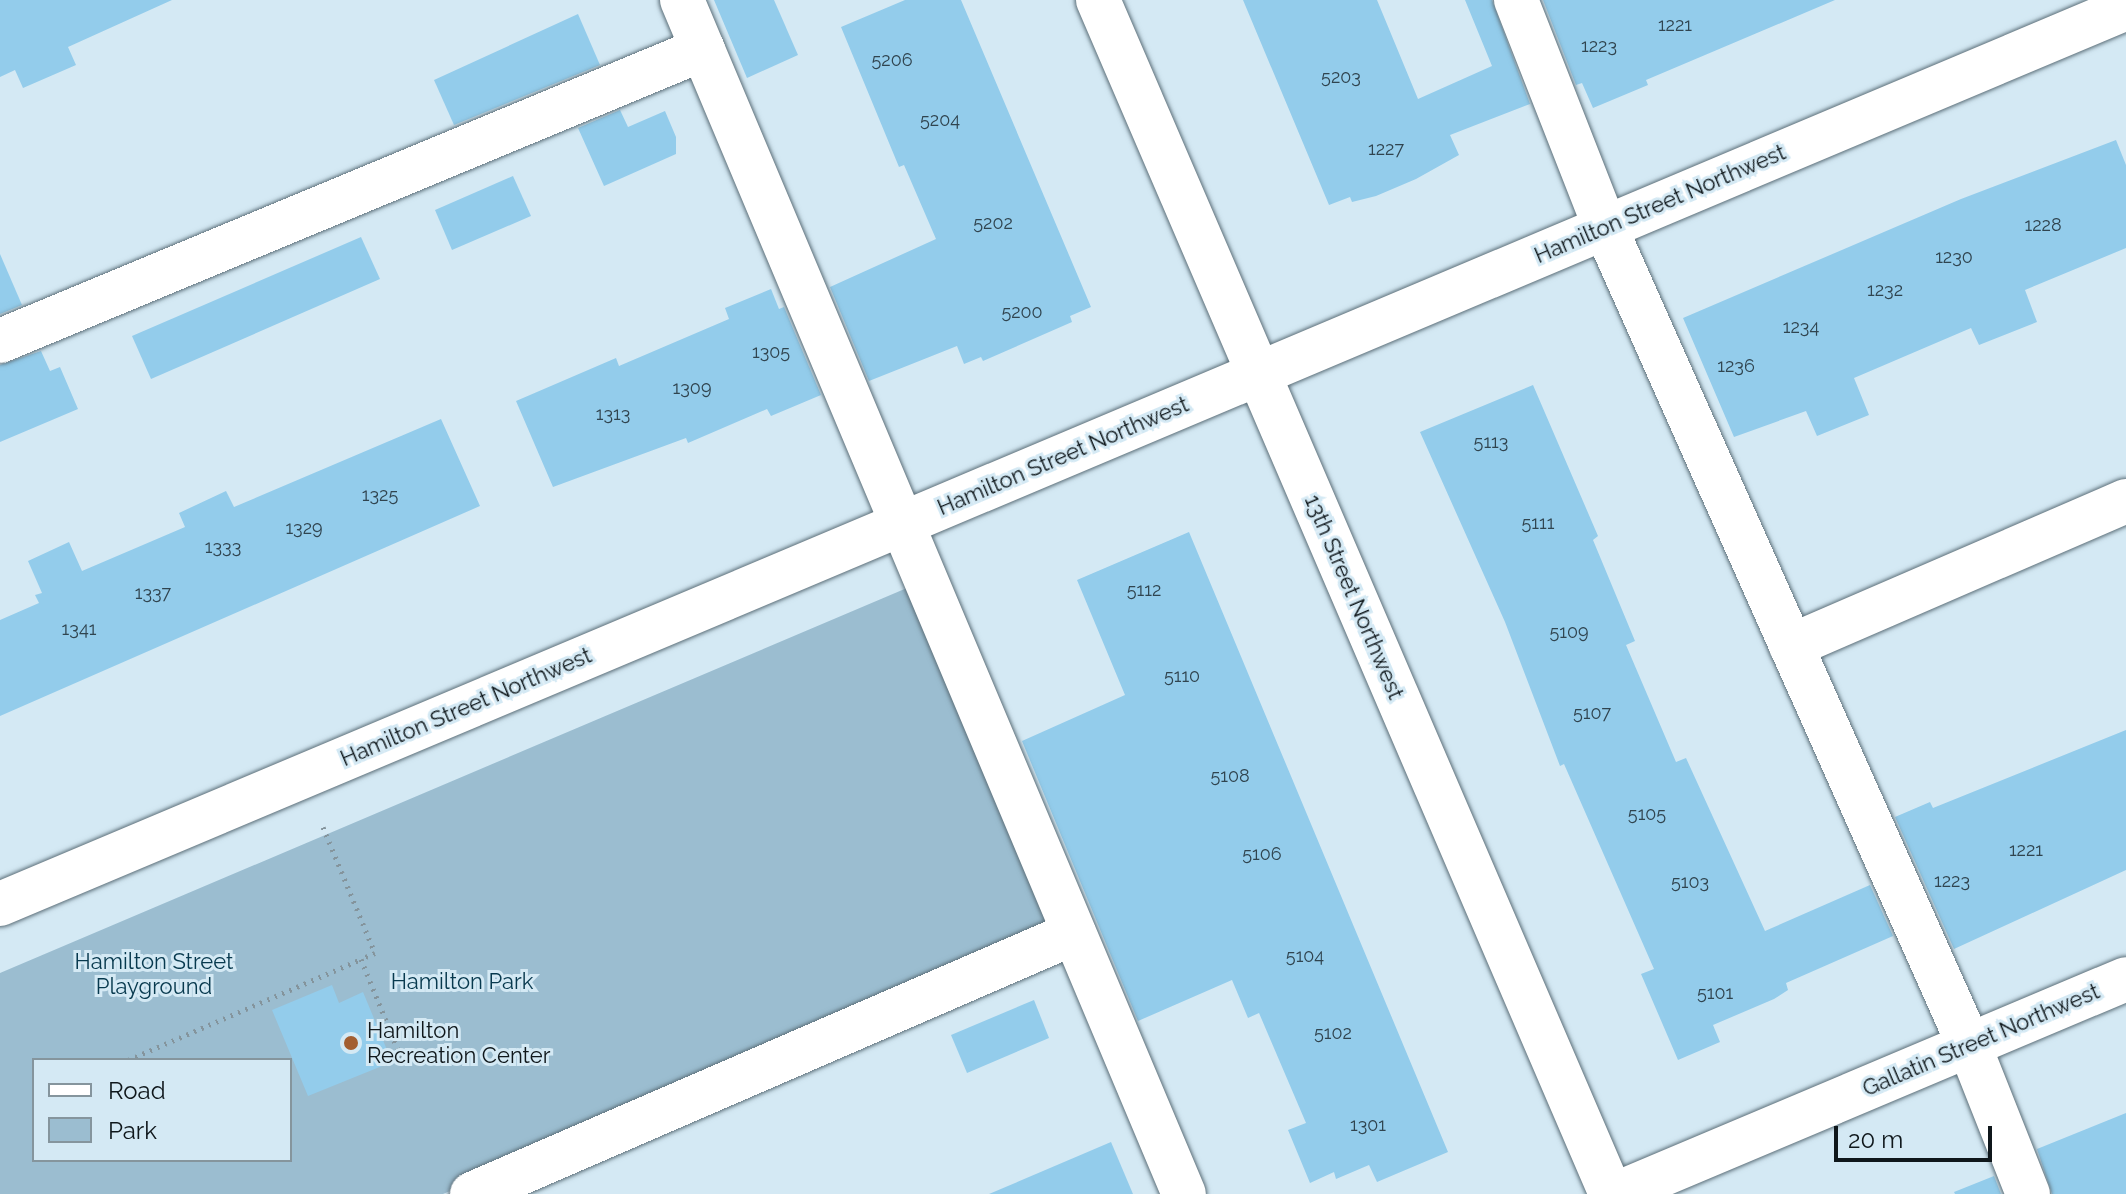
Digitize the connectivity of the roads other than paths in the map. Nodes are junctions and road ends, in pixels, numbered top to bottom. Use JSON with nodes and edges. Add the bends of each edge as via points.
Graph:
{"nodes":[{"id":1,"x":682,"y":0,"type":"edge"},
{"id":2,"x":1098,"y":0,"type":"edge"},
{"id":3,"x":1516,"y":0,"type":"edge"},
{"id":4,"x":2126,"y":8,"type":"edge"},
{"id":5,"x":703,"y":49,"type":"junction"},
{"id":6,"x":1605,"y":227,"type":"junction"},
{"id":7,"x":0,"y":341,"type":"edge"},
{"id":8,"x":1257,"y":374,"type":"junction"},
{"id":9,"x":2126,"y":501,"type":"edge"},
{"id":10,"x":902,"y":524,"type":"junction"},
{"id":11,"x":1791,"y":646,"type":"junction"},
{"id":12,"x":0,"y":904,"type":"edge"},
{"id":13,"x":1074,"y":933,"type":"junction"},
{"id":14,"x":2126,"y":979,"type":"edge"},
{"id":15,"x":1969,"y":1045,"type":"junction"},
{"id":16,"x":472,"y":1194,"type":"edge"},
{"id":17,"x":1184,"y":1194,"type":"edge"},
{"id":18,"x":1613,"y":1194,"type":"edge"},
{"id":19,"x":2028,"y":1194,"type":"edge"}],
"edges":[{"from":1,"to":5,"type":"street"},
{"from":2,"to":8,"type":"street","name":"13th Street Northwest"},
{"from":3,"to":6,"type":"street"},
{"from":4,"to":6,"type":"street","name":"Hamilton Street Northwest"},
{"from":5,"to":7,"type":"street"},
{"from":5,"to":10,"type":"street"},
{"from":6,"to":8,"type":"street","name":"Hamilton Street Northwest"},
{"from":6,"to":11,"type":"street"},
{"from":8,"to":10,"type":"street","name":"Hamilton Street Northwest"},
{"from":8,"to":18,"type":"street","name":"13th Street Northwest"},
{"from":9,"to":11,"type":"street"},
{"from":10,"to":12,"type":"street","name":"Hamilton Street Northwest"},
{"from":10,"to":13,"type":"street"},
{"from":11,"to":15,"type":"street"},
{"from":13,"to":16,"type":"street"},
{"from":13,"to":17,"type":"street"},
{"from":14,"to":15,"type":"street","name":"Gallatin Street Northwest"},
{"from":15,"to":18,"type":"street","name":"Gallatin Street Northwest"},
{"from":15,"to":19,"type":"street"}]}
